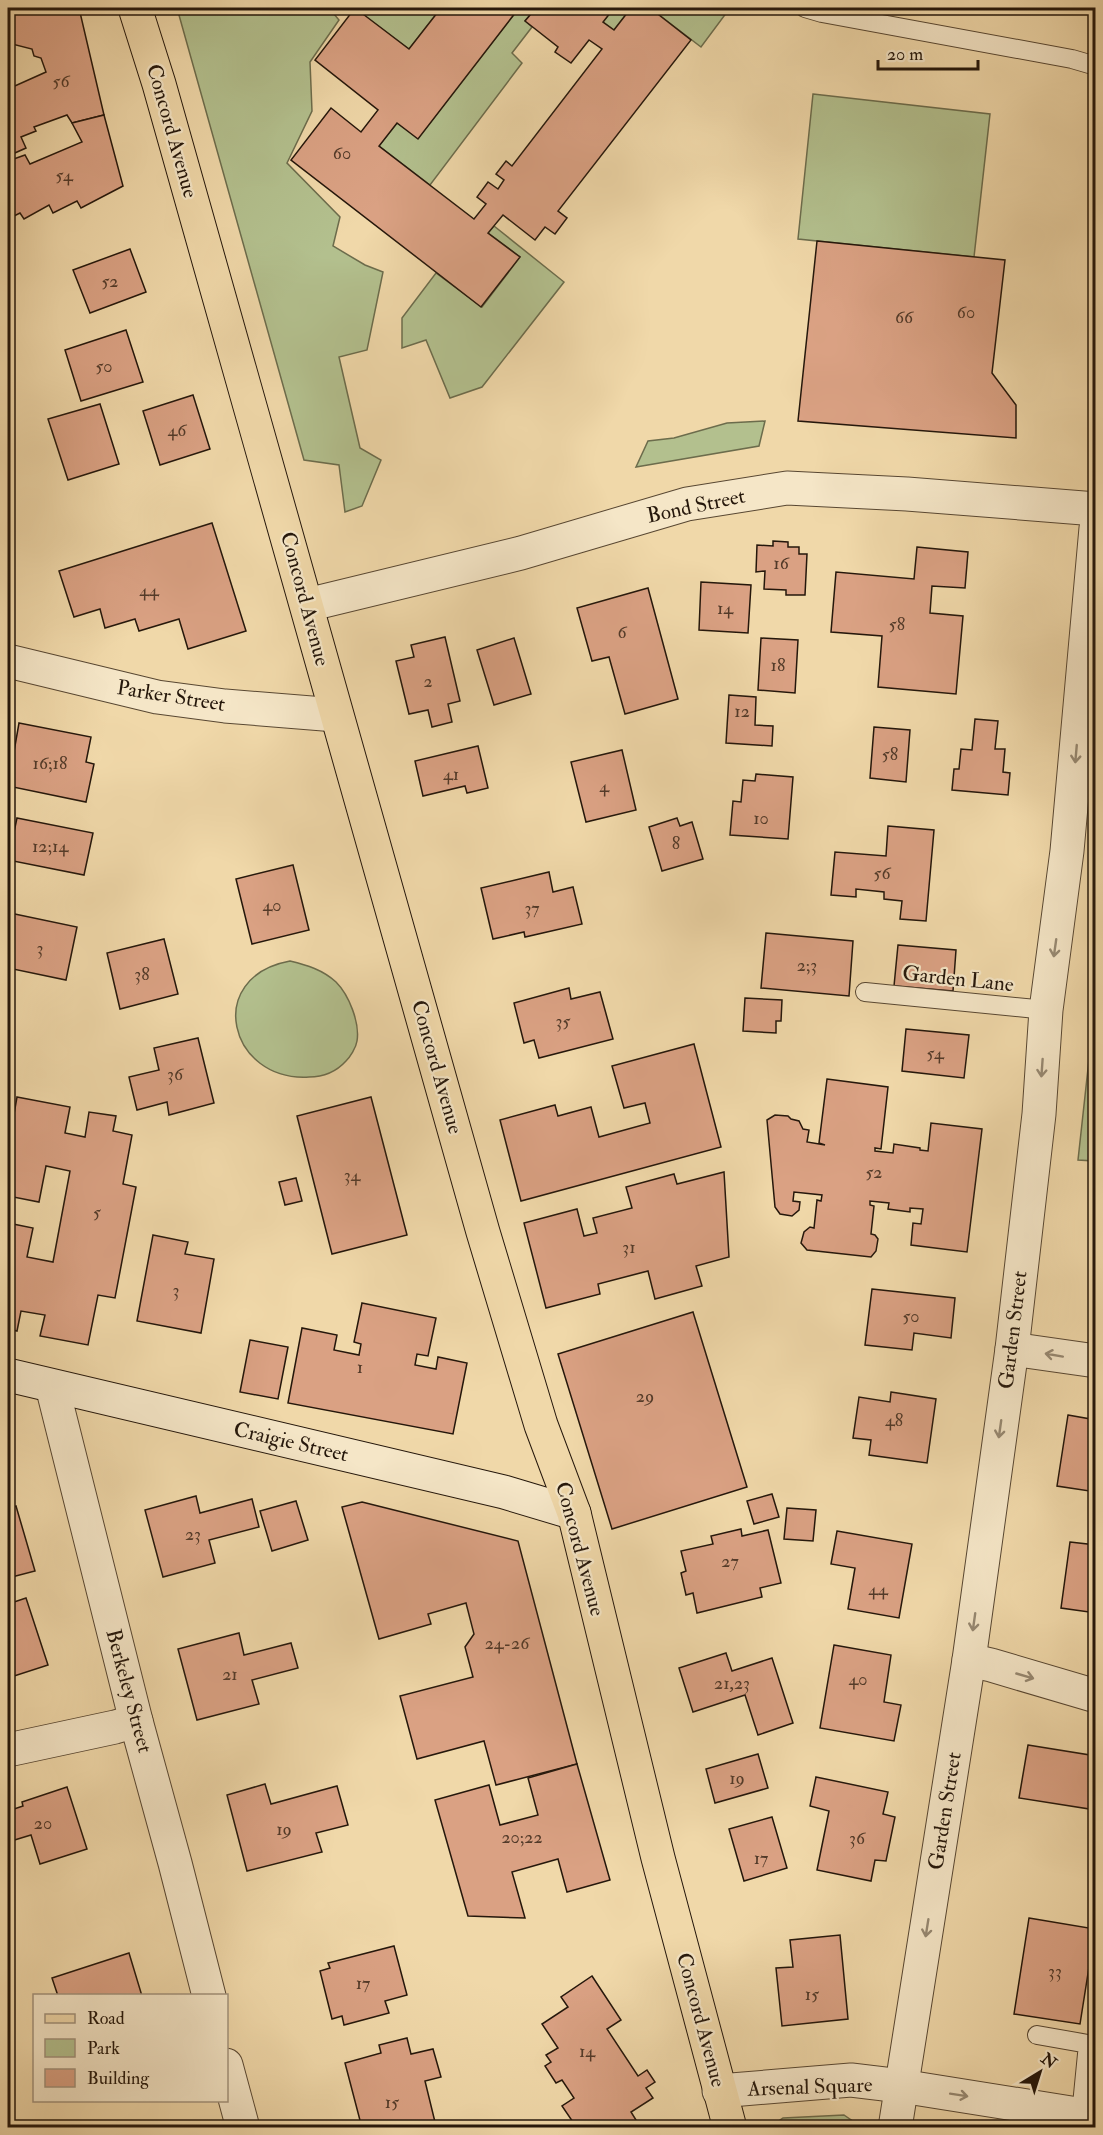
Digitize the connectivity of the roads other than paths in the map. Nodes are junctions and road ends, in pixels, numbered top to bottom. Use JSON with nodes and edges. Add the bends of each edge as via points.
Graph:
{"nodes":[{"id":1,"x":135,"y":8,"type":"edge"},
{"id":2,"x":805,"y":8,"type":"edge"},
{"id":3,"x":1095,"y":66,"type":"edge"},
{"id":4,"x":1095,"y":510,"type":"edge"},
{"id":5,"x":1095,"y":528,"type":"edge"},
{"id":6,"x":307,"y":605,"type":"junction"},
{"id":7,"x":8,"y":661,"type":"edge"},
{"id":8,"x":336,"y":715,"type":"junction"},
{"id":9,"x":865,"y":992,"type":"dead end"},
{"id":10,"x":1046,"y":1010,"type":"junction"},
{"id":11,"x":1012,"y":1349,"type":"junction"},
{"id":12,"x":1095,"y":1361,"type":"edge"},
{"id":13,"x":8,"y":1375,"type":"edge"},
{"id":14,"x":52,"y":1386,"type":"junction"},
{"id":15,"x":574,"y":1513,"type":"junction"},
{"id":16,"x":969,"y":1660,"type":"junction"},
{"id":17,"x":1095,"y":1696,"type":"edge"},
{"id":18,"x":136,"y":1721,"type":"junction"},
{"id":19,"x":8,"y":1750,"type":"edge"},
{"id":20,"x":209,"y":1994,"type":"edge"},
{"id":21,"x":1036,"y":2035,"type":"dead end"},
{"id":22,"x":228,"y":2072,"type":"edge"},
{"id":23,"x":901,"y":2086,"type":"junction"},
{"id":24,"x":719,"y":2091,"type":"junction"},
{"id":25,"x":1088,"y":2116,"type":"edge"},
{"id":26,"x":243,"y":2127,"type":"edge"},
{"id":27,"x":730,"y":2127,"type":"edge"},
{"id":28,"x":895,"y":2127,"type":"edge"}],
"edges":[{"from":1,"to":6,"type":"main road","name":"Concord Avenue"},
{"from":2,"to":3,"type":"lane"},
{"from":4,"to":6,"type":"street","name":"Bond Street","via":[[787,488],[687,504],[522,553]]},
{"from":5,"to":10,"type":"street","name":"Garden Street","one_way":true,"via":[[1067,851]]},
{"from":6,"to":8,"type":"main road","name":"Concord Avenue"},
{"from":7,"to":8,"type":"street","name":"Parker Street","via":[[157,697]]},
{"from":8,"to":15,"type":"main road","name":"Concord Avenue","via":[[490,1254],[541,1425]]},
{"from":9,"to":10,"type":"lane","name":"Garden Lane"},
{"from":10,"to":11,"type":"street","name":"Garden Street","one_way":true,"via":[[1039,1114]]},
{"from":12,"to":11,"type":"street","one_way":true},
{"from":11,"to":16,"type":"street","name":"Garden Street","one_way":true},
{"from":13,"to":14,"type":"street","name":"Craigie Street"},
{"from":14,"to":15,"type":"street","name":"Craigie Street","via":[[504,1492]]},
{"from":14,"to":18,"type":"street","name":"Berkeley Street"},
{"from":15,"to":24,"type":"main road","name":"Concord Avenue"},
{"from":16,"to":17,"type":"street","one_way":true},
{"from":16,"to":23,"type":"street","name":"Garden Street","one_way":true},
{"from":18,"to":19,"type":"street"},
{"from":18,"to":20,"type":"street","name":"Berkeley Street"},
{"from":21,"to":25,"type":"lane","via":[[1088,2044]]},
{"from":22,"to":26,"type":"street"},
{"from":23,"to":24,"type":"street","name":"Arsenal Square","via":[[851,2080]]},
{"from":23,"to":25,"type":"street","name":"Arsenal Square","one_way":true},
{"from":23,"to":28,"type":"street","name":"Garden Street"},
{"from":24,"to":27,"type":"main road","name":"Concord Avenue"}]}
